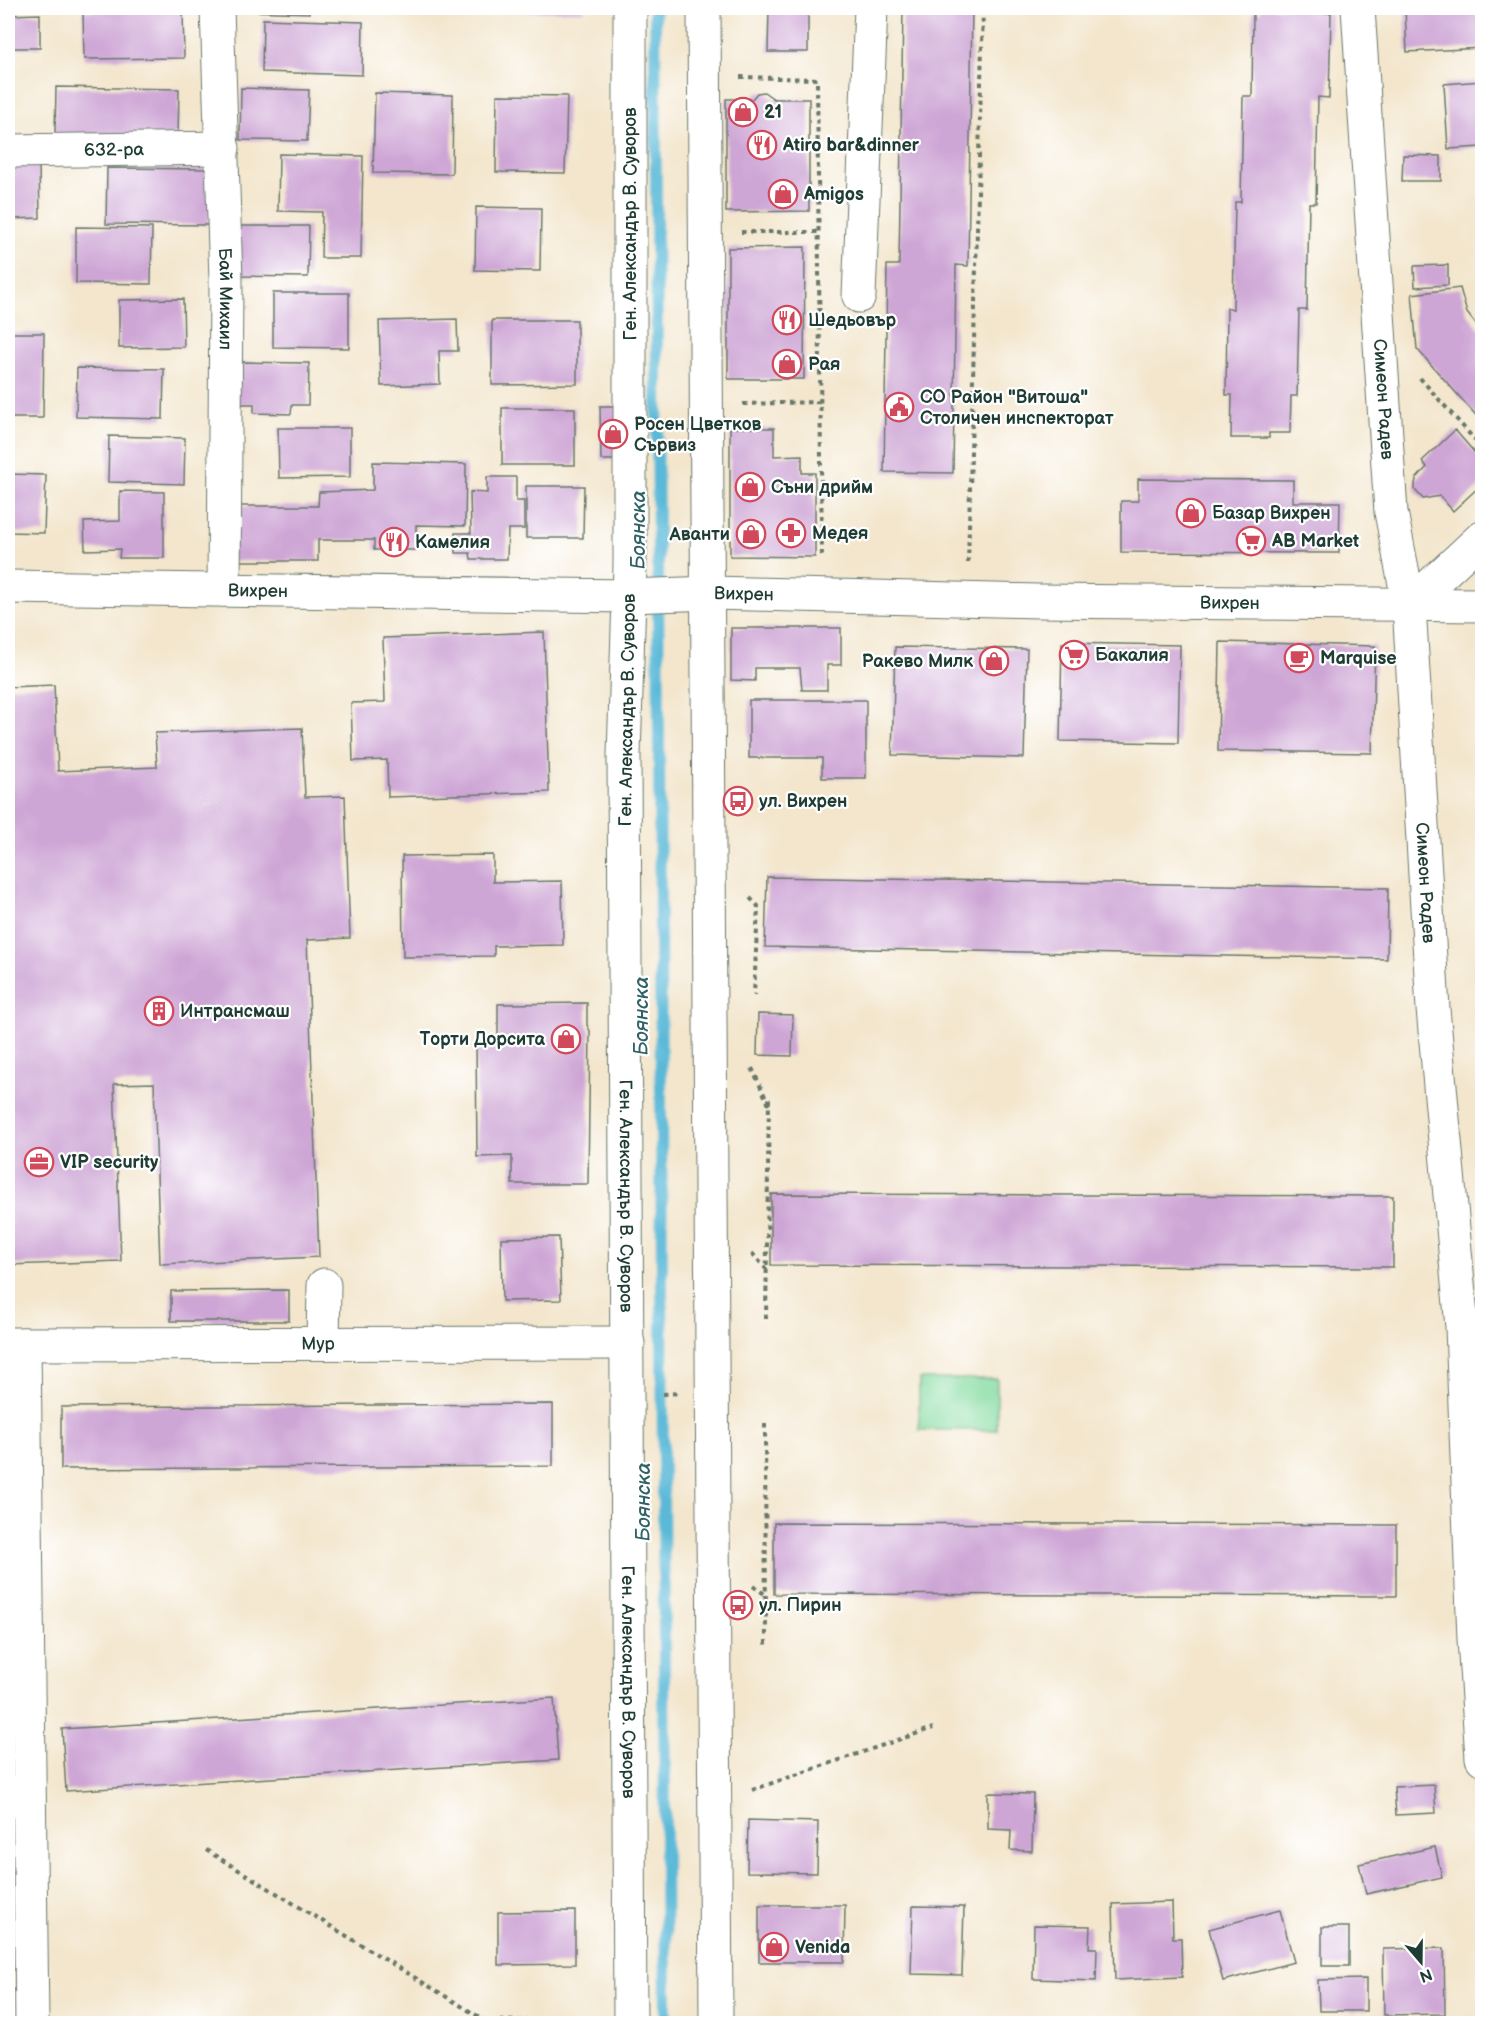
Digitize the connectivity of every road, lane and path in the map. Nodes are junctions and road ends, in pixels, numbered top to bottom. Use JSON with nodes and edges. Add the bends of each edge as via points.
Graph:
{"nodes":[{"id":1,"x":217,"y":8,"type":"edge"},
{"id":2,"x":630,"y":8,"type":"edge"},
{"id":3,"x":704,"y":8,"type":"edge"},
{"id":4,"x":871,"y":8,"type":"edge"},
{"id":5,"x":985,"y":8,"type":"edge"},
{"id":6,"x":1018,"y":8,"type":"edge"},
{"id":7,"x":1358,"y":8,"type":"edge"},
{"id":8,"x":705,"y":77,"type":"junction"},
{"id":9,"x":223,"y":148,"type":"junction"},
{"id":10,"x":8,"y":151,"type":"edge"},
{"id":11,"x":707,"y":232,"type":"junction"},
{"id":12,"x":819,"y":232,"type":"junction"},
{"id":13,"x":859,"y":296,"type":"dead end"},
{"id":14,"x":1419,"y":377,"type":"dead end"},
{"id":15,"x":820,"y":402,"type":"junction"},
{"id":16,"x":709,"y":406,"type":"junction"},
{"id":17,"x":1482,"y":448,"type":"edge"},
{"id":18,"x":1482,"y":537,"type":"edge"},
{"id":19,"x":8,"y":587,"type":"edge"},
{"id":20,"x":224,"y":590,"type":"junction"},
{"id":21,"x":711,"y":593,"type":"junction"},
{"id":22,"x":629,"y":596,"type":"junction"},
{"id":23,"x":823,"y":596,"type":"junction"},
{"id":24,"x":968,"y":600,"type":"junction"},
{"id":25,"x":1409,"y":605,"type":"junction"},
{"id":26,"x":1482,"y":605,"type":"edge"},
{"id":27,"x":758,"y":906,"type":"dead end"},
{"id":28,"x":754,"y":995,"type":"dead end"},
{"id":29,"x":769,"y":1098,"type":"dead end"},
{"id":30,"x":324,"y":1285,"type":"dead end"},
{"id":31,"x":766,"y":1319,"type":"dead end"},
{"id":32,"x":323,"y":1343,"type":"junction"},
{"id":33,"x":628,"y":1343,"type":"junction"},
{"id":34,"x":16,"y":1344,"type":"edge"},
{"id":35,"x":690,"y":1393,"type":"dead end"},
{"id":36,"x":656,"y":1394,"type":"dead end"},
{"id":37,"x":765,"y":1424,"type":"dead end"},
{"id":38,"x":766,"y":1645,"type":"dead end"},
{"id":39,"x":933,"y":1728,"type":"dead end"},
{"id":40,"x":1482,"y":1758,"type":"edge"},
{"id":41,"x":717,"y":1789,"type":"junction"},
{"id":42,"x":206,"y":1850,"type":"dead end"},
{"id":43,"x":630,"y":2022,"type":"edge"},
{"id":44,"x":32,"y":2024,"type":"edge"},
{"id":45,"x":717,"y":2024,"type":"edge"}],
"edges":[{"from":1,"to":9,"type":"street","name":"Бай Михаил"},
{"from":2,"to":22,"type":"street","name":"Ген. Александър В. Суворов"},
{"from":3,"to":8,"type":"street"},
{"from":4,"to":13,"type":"street"},
{"from":5,"to":6,"type":"path"},
{"from":5,"to":24,"type":"path"},
{"from":7,"to":25,"type":"street","name":"Симеон Радев","via":[[1391,512]]},
{"from":8,"to":11,"type":"street"},
{"from":8,"to":12,"type":"path","via":[[817,79]]},
{"from":9,"to":10,"type":"street","name":"632-ра"},
{"from":9,"to":20,"type":"street","name":"Бай Михаил"},
{"from":11,"to":12,"type":"path"},
{"from":11,"to":16,"type":"street"},
{"from":12,"to":15,"type":"path"},
{"from":14,"to":17,"type":"path"},
{"from":15,"to":16,"type":"path"},
{"from":15,"to":23,"type":"path"},
{"from":16,"to":21,"type":"street"},
{"from":18,"to":25,"type":"street"},
{"from":19,"to":20,"type":"street","name":"Вихрен"},
{"from":20,"to":22,"type":"street","name":"Вихрен"},
{"from":21,"to":22,"type":"street","name":"Вихрен"},
{"from":21,"to":23,"type":"street","name":"Вихрен"},
{"from":21,"to":41,"type":"street"},
{"from":22,"to":33,"type":"street","name":"Ген. Александър В. Суворов","via":[[624,754]]},
{"from":23,"to":24,"type":"street","name":"Вихрен"},
{"from":24,"to":25,"type":"street","name":"Вихрен"},
{"from":25,"to":26,"type":"street","name":"Вихрен"},
{"from":25,"to":40,"type":"street","name":"Симеон Радев","via":[[1433,1009],[1462,1327]]},
{"from":27,"to":28,"type":"path"},
{"from":29,"to":31,"type":"path"},
{"from":30,"to":32,"type":"street"},
{"from":32,"to":33,"type":"street","name":"Мур"},
{"from":32,"to":34,"type":"street","name":"Мур"},
{"from":33,"to":43,"type":"street","name":"Ген. Александър В. Суворов"},
{"from":34,"to":44,"type":"street"},
{"from":35,"to":36,"type":"path"},
{"from":37,"to":38,"type":"path"},
{"from":39,"to":41,"type":"path","via":[[753,1790]]},
{"from":41,"to":45,"type":"street"},
{"from":42,"to":43,"type":"path","via":[[486,2020]]}]}
